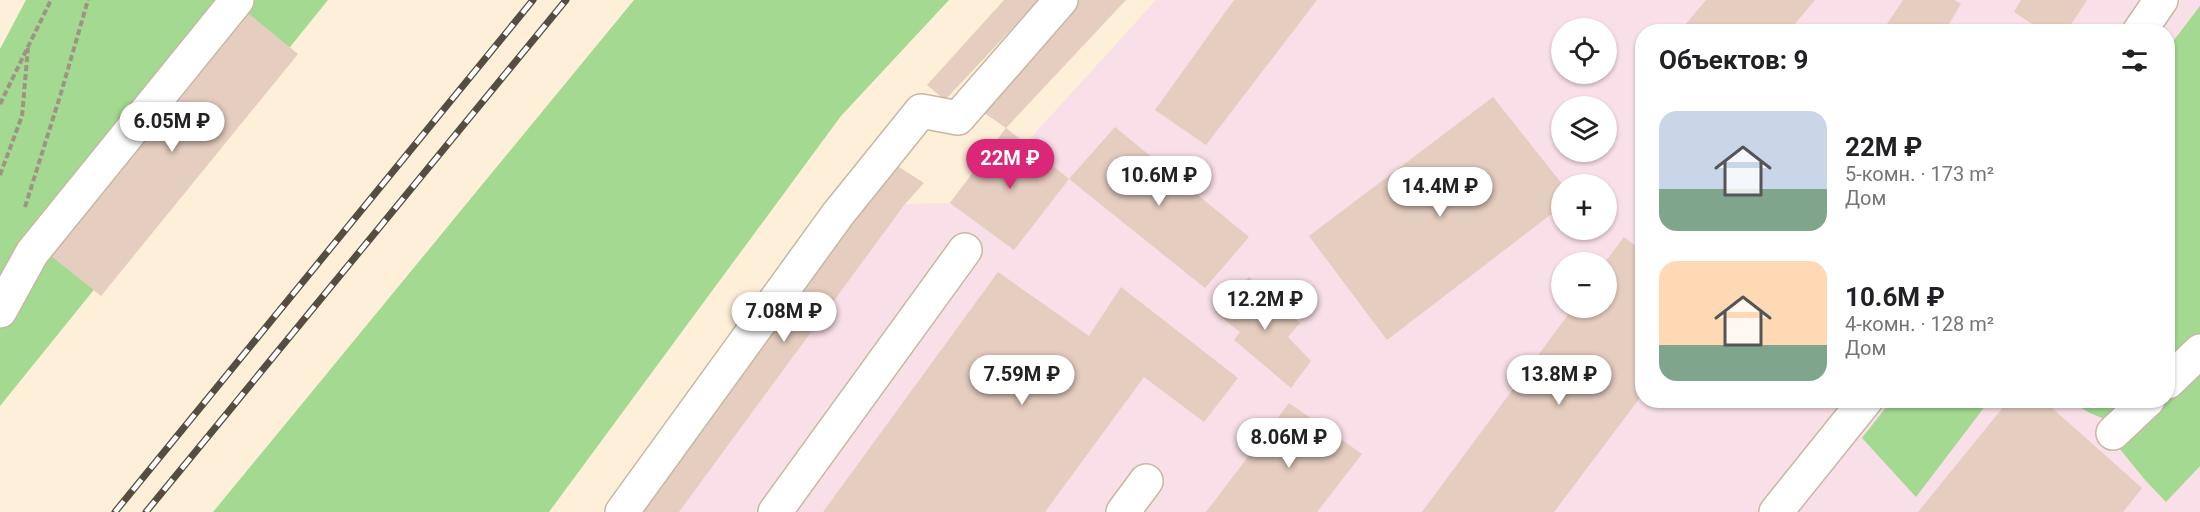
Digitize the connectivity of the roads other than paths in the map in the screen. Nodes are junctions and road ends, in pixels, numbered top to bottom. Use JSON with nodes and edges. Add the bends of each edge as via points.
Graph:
{"nodes":[{"id":1,"x":237,"y":0,"type":"edge"},
{"id":2,"x":1061,"y":0,"type":"edge"},
{"id":3,"x":2161,"y":0,"type":"edge"},
{"id":4,"x":2144,"y":24,"type":"edge"},
{"id":5,"x":964,"y":250,"type":"dead end"},
{"id":6,"x":0,"y":311,"type":"edge"},
{"id":7,"x":2200,"y":351,"type":"edge"},
{"id":8,"x":2175,"y":375,"type":"edge"},
{"id":9,"x":1860,"y":408,"type":"edge"},
{"id":10,"x":2140,"y":408,"type":"edge"},
{"id":11,"x":2113,"y":434,"type":"dead end"},
{"id":12,"x":1146,"y":481,"type":"dead end"},
{"id":13,"x":622,"y":512,"type":"edge"},
{"id":14,"x":775,"y":512,"type":"edge"},
{"id":15,"x":1123,"y":512,"type":"edge"},
{"id":16,"x":1776,"y":512,"type":"edge"}],
"edges":[{"from":1,"to":6,"type":"street","via":[[32,254]]},
{"from":2,"to":13,"type":"street","via":[[958,118],[921,111],[838,214]]},
{"from":3,"to":4,"type":"street"},
{"from":5,"to":14,"type":"street"},
{"from":7,"to":8,"type":"street"},
{"from":9,"to":16,"type":"street"},
{"from":10,"to":11,"type":"street"},
{"from":12,"to":15,"type":"street"}]}
